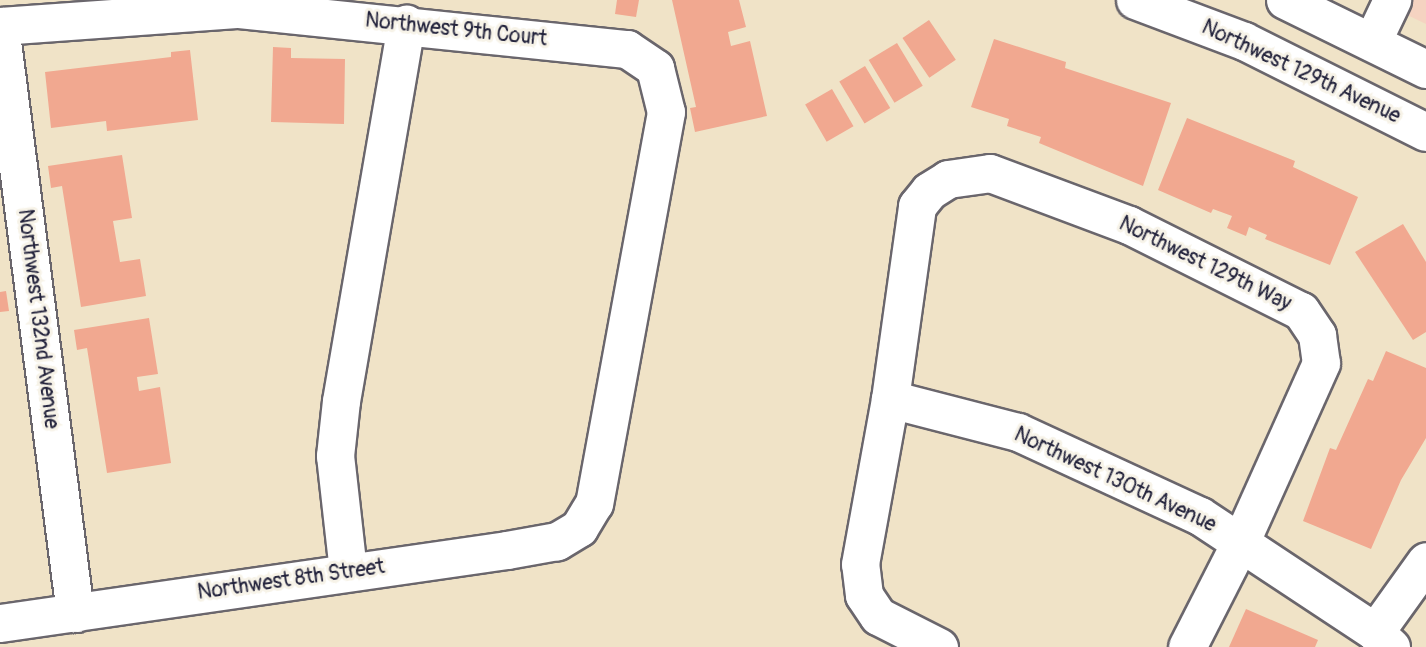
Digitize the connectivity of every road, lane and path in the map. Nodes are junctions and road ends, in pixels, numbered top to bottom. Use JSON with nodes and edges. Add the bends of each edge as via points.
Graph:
{"nodes":[{"id":1,"x":1135,"y":0,"type":"edge"},
{"id":2,"x":1285,"y":0,"type":"edge"},
{"id":3,"x":1392,"y":0,"type":"edge"},
{"id":4,"x":270,"y":4,"type":"edge"},
{"id":5,"x":406,"y":24,"type":"junction"},
{"id":6,"x":0,"y":26,"type":"edge"},
{"id":7,"x":1372,"y":42,"type":"junction"},
{"id":8,"x":1426,"y":69,"type":"edge"},
{"id":9,"x":1426,"y":132,"type":"edge"},
{"id":10,"x":890,"y":399,"type":"junction"},
{"id":11,"x":579,"y":528,"type":"joint"},
{"id":12,"x":1241,"y":541,"type":"junction"},
{"id":13,"x":1426,"y":561,"type":"edge"},
{"id":14,"x":348,"y":570,"type":"junction"},
{"id":15,"x":75,"y":612,"type":"junction"},
{"id":16,"x":0,"y":623,"type":"edge"},
{"id":17,"x":1383,"y":639,"type":"edge"},
{"id":18,"x":939,"y":647,"type":"edge"},
{"id":19,"x":1186,"y":647,"type":"edge"}],
"edges":[{"from":1,"to":9,"type":"street","name":"Northwest 129th Avenue","via":[[1244,41]]},
{"from":2,"to":7,"type":"street"},
{"from":3,"to":7,"type":"street"},
{"from":4,"to":5,"type":"street","name":"Northwest 9th Court"},
{"from":4,"to":6,"type":"street","name":"Northwest 9th Court"},
{"from":5,"to":11,"type":"street","name":"Northwest 9th Court","via":[[627,49],[655,68],[666,112],[594,503]]},
{"from":5,"to":14,"type":"street","via":[[335,456]]},
{"from":6,"to":15,"type":"street","name":"Northwest 132nd Avenue"},
{"from":7,"to":8,"type":"street"},
{"from":10,"to":12,"type":"street","name":"Northwest 130th Avenue","via":[[1018,432],[1200,516]]},
{"from":10,"to":12,"type":"street","name":"Northwest 129th Way","via":[[916,206],[929,191],[948,179],[990,173],[1129,225],[1301,312],[1317,335],[1321,363]]},
{"from":10,"to":18,"type":"street","via":[[860,564],[864,595],[878,616]]},
{"from":11,"to":14,"type":"street","name":"Northwest 8th Street","via":[[557,541]]},
{"from":12,"to":17,"type":"street","name":"Northwest 130th Avenue"},
{"from":12,"to":19,"type":"street","name":"Northwest 129th Way"},
{"from":13,"to":17,"type":"street"},
{"from":14,"to":15,"type":"street","name":"Northwest 8th Street"},
{"from":15,"to":16,"type":"street","name":"Northwest 8th Street"}]}
